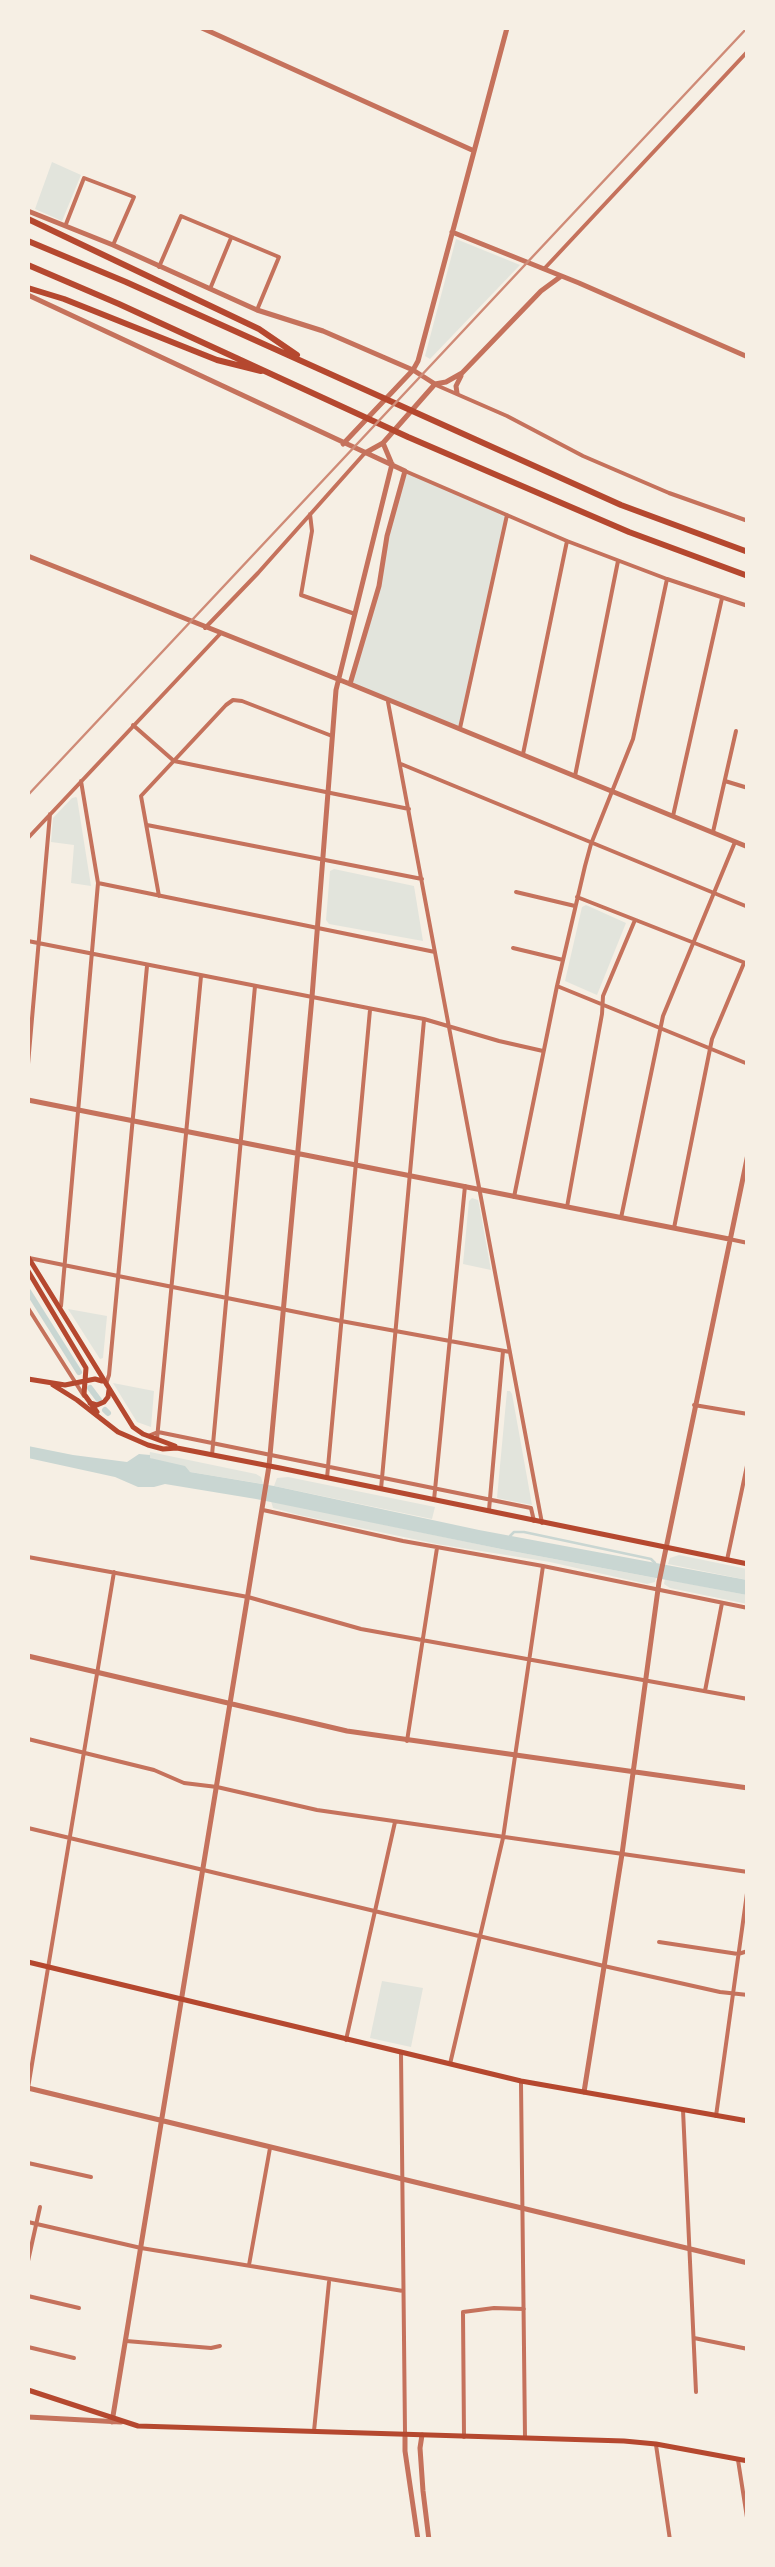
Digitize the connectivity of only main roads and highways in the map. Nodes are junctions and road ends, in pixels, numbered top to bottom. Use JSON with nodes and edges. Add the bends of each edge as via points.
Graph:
{"nodes":[{"id":1,"x":28,"y":215,"type":"edge"},
{"id":2,"x":28,"y":241,"type":"edge"},
{"id":3,"x":28,"y":265,"type":"edge"},
{"id":4,"x":28,"y":291,"type":"edge"},
{"id":5,"x":310,"y":364,"type":"junction"},
{"id":6,"x":277,"y":375,"type":"junction"},
{"id":7,"x":748,"y":550,"type":"edge"},
{"id":8,"x":748,"y":576,"type":"edge"},
{"id":9,"x":28,"y":1258,"type":"edge"},
{"id":10,"x":28,"y":1271,"type":"edge"},
{"id":11,"x":28,"y":1379,"type":"edge"},
{"id":12,"x":106,"y":1384,"type":"junction"},
{"id":13,"x":53,"y":1385,"type":"junction"},
{"id":14,"x":86,"y":1385,"type":"junction"},
{"id":15,"x":77,"y":1400,"type":"junction"},
{"id":16,"x":87,"y":1400,"type":"junction"},
{"id":17,"x":108,"y":1424,"type":"junction"},
{"id":18,"x":178,"y":1448,"type":"junction"},
{"id":19,"x":748,"y":1564,"type":"edge"},
{"id":20,"x":28,"y":1962,"type":"edge"},
{"id":21,"x":747,"y":2121,"type":"edge"},
{"id":22,"x":28,"y":2390,"type":"edge"},
{"id":23,"x":748,"y":2461,"type":"edge"}],
"edges":[{"from":1,"to":5,"type":"highway","via":[[259,329]]},
{"from":2,"to":5,"type":"highway"},
{"from":3,"to":6,"type":"highway"},
{"from":4,"to":6,"type":"highway","via":[[216,360]]},
{"from":5,"to":7,"type":"highway","via":[[621,505]]},
{"from":6,"to":8,"type":"highway","via":[[408,438]]},
{"from":9,"to":12,"type":"main road"},
{"from":10,"to":14,"type":"main road","via":[[86,1368]]},
{"from":11,"to":13,"type":"main road"},
{"from":12,"to":14,"type":"main road","via":[[95,1379]]},
{"from":12,"to":16,"type":"main road","via":[[104,1402]]},
{"from":12,"to":18,"type":"main road","via":[[133,1427]]},
{"from":13,"to":14,"type":"main road"},
{"from":13,"to":15,"type":"main road"},
{"from":14,"to":16,"type":"main road"},
{"from":15,"to":16,"type":"main road"},
{"from":15,"to":17,"type":"main road"},
{"from":16,"to":17,"type":"main road"},
{"from":17,"to":18,"type":"main road","via":[[148,1446]]},
{"from":18,"to":19,"type":"main road"},
{"from":20,"to":21,"type":"main road","via":[[521,2080]]},
{"from":22,"to":23,"type":"main road","via":[[138,2426],[656,2444]]}]}
